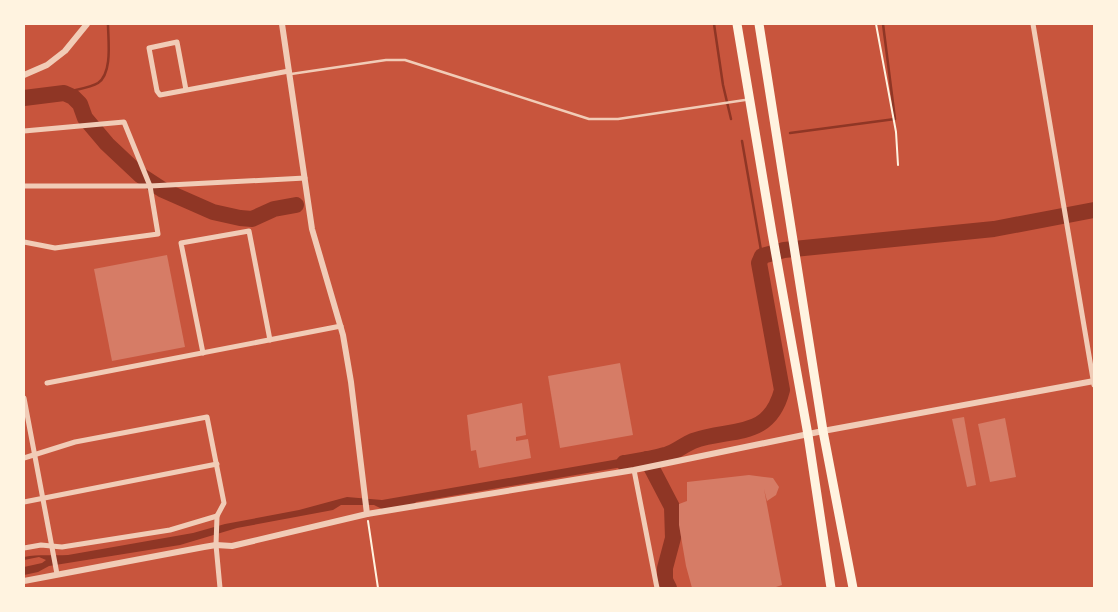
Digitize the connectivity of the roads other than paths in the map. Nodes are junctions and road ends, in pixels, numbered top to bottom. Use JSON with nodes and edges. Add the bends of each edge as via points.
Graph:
{"nodes":[{"id":1,"x":88,"y":24,"type":"edge"},
{"id":2,"x":282,"y":24,"type":"edge"},
{"id":3,"x":737,"y":24,"type":"edge"},
{"id":4,"x":758,"y":24,"type":"edge"},
{"id":5,"x":1033,"y":24,"type":"edge"},
{"id":6,"x":289,"y":72,"type":"junction"},
{"id":7,"x":24,"y":75,"type":"edge"},
{"id":8,"x":186,"y":90,"type":"junction"},
{"id":9,"x":745,"y":100,"type":"dead end"},
{"id":10,"x":24,"y":131,"type":"edge"},
{"id":11,"x":305,"y":178,"type":"junction"},
{"id":12,"x":24,"y":186,"type":"edge"},
{"id":13,"x":150,"y":186,"type":"junction"},
{"id":14,"x":24,"y":242,"type":"edge"},
{"id":15,"x":341,"y":326,"type":"junction"},
{"id":16,"x":270,"y":340,"type":"junction"},
{"id":17,"x":203,"y":353,"type":"junction"},
{"id":18,"x":1094,"y":382,"type":"edge"},
{"id":19,"x":48,"y":383,"type":"dead end"},
{"id":20,"x":24,"y":398,"type":"edge"},
{"id":21,"x":26,"y":414,"type":"edge"},
{"id":22,"x":823,"y":431,"type":"junction"},
{"id":23,"x":808,"y":435,"type":"junction"},
{"id":24,"x":35,"y":456,"type":"junction"},
{"id":25,"x":24,"y":458,"type":"edge"},
{"id":26,"x":217,"y":464,"type":"junction"},
{"id":27,"x":634,"y":470,"type":"junction"},
{"id":28,"x":43,"y":498,"type":"junction"},
{"id":29,"x":24,"y":502,"type":"edge"},
{"id":30,"x":367,"y":514,"type":"junction"},
{"id":31,"x":217,"y":516,"type":"junction"},
{"id":32,"x":216,"y":545,"type":"junction"},
{"id":33,"x":51,"y":546,"type":"junction"},
{"id":34,"x":24,"y":548,"type":"edge"},
{"id":35,"x":57,"y":574,"type":"junction"},
{"id":36,"x":24,"y":581,"type":"edge"},
{"id":37,"x":220,"y":588,"type":"edge"},
{"id":38,"x":656,"y":588,"type":"edge"},
{"id":39,"x":831,"y":588,"type":"edge"},
{"id":40,"x":853,"y":588,"type":"edge"}],
"edges":[{"from":1,"to":7,"type":"street","via":[[65,51],[47,65]]},
{"from":2,"to":6,"type":"street"},
{"from":3,"to":23,"type":"main road"},
{"from":4,"to":22,"type":"main road"},
{"from":5,"to":18,"type":"street"},
{"from":6,"to":8,"type":"street"},
{"from":6,"to":9,"type":"lane","via":[[405,60],[589,119],[618,119]]},
{"from":6,"to":11,"type":"street"},
{"from":8,"to":8,"type":"street","via":[[160,95],[157,92],[149,48],[177,42]]},
{"from":10,"to":13,"type":"street","via":[[124,122]]},
{"from":11,"to":13,"type":"street"},
{"from":11,"to":15,"type":"street","via":[[312,229]]},
{"from":12,"to":13,"type":"street"},
{"from":13,"to":14,"type":"street","via":[[158,234],[55,248]]},
{"from":15,"to":16,"type":"street"},
{"from":15,"to":30,"type":"street"},
{"from":16,"to":17,"type":"street"},
{"from":16,"to":17,"type":"street","via":[[249,231],[181,243]]},
{"from":17,"to":19,"type":"street"},
{"from":18,"to":22,"type":"street"},
{"from":20,"to":21,"type":"street"},
{"from":21,"to":24,"type":"street"},
{"from":22,"to":23,"type":"street"},
{"from":22,"to":40,"type":"main road"},
{"from":23,"to":27,"type":"street"},
{"from":23,"to":39,"type":"main road"},
{"from":24,"to":25,"type":"street"},
{"from":24,"to":26,"type":"street","via":[[75,442],[207,417]]},
{"from":24,"to":28,"type":"street"},
{"from":26,"to":28,"type":"street"},
{"from":26,"to":31,"type":"street","via":[[224,503]]},
{"from":27,"to":30,"type":"street"},
{"from":27,"to":38,"type":"street"},
{"from":28,"to":29,"type":"street"},
{"from":28,"to":33,"type":"street"},
{"from":30,"to":32,"type":"street","via":[[232,546]]},
{"from":31,"to":32,"type":"street"},
{"from":31,"to":33,"type":"street","via":[[170,530]]},
{"from":32,"to":35,"type":"street"},
{"from":32,"to":37,"type":"street"},
{"from":33,"to":34,"type":"street"},
{"from":33,"to":35,"type":"street"},
{"from":35,"to":36,"type":"street"}]}
